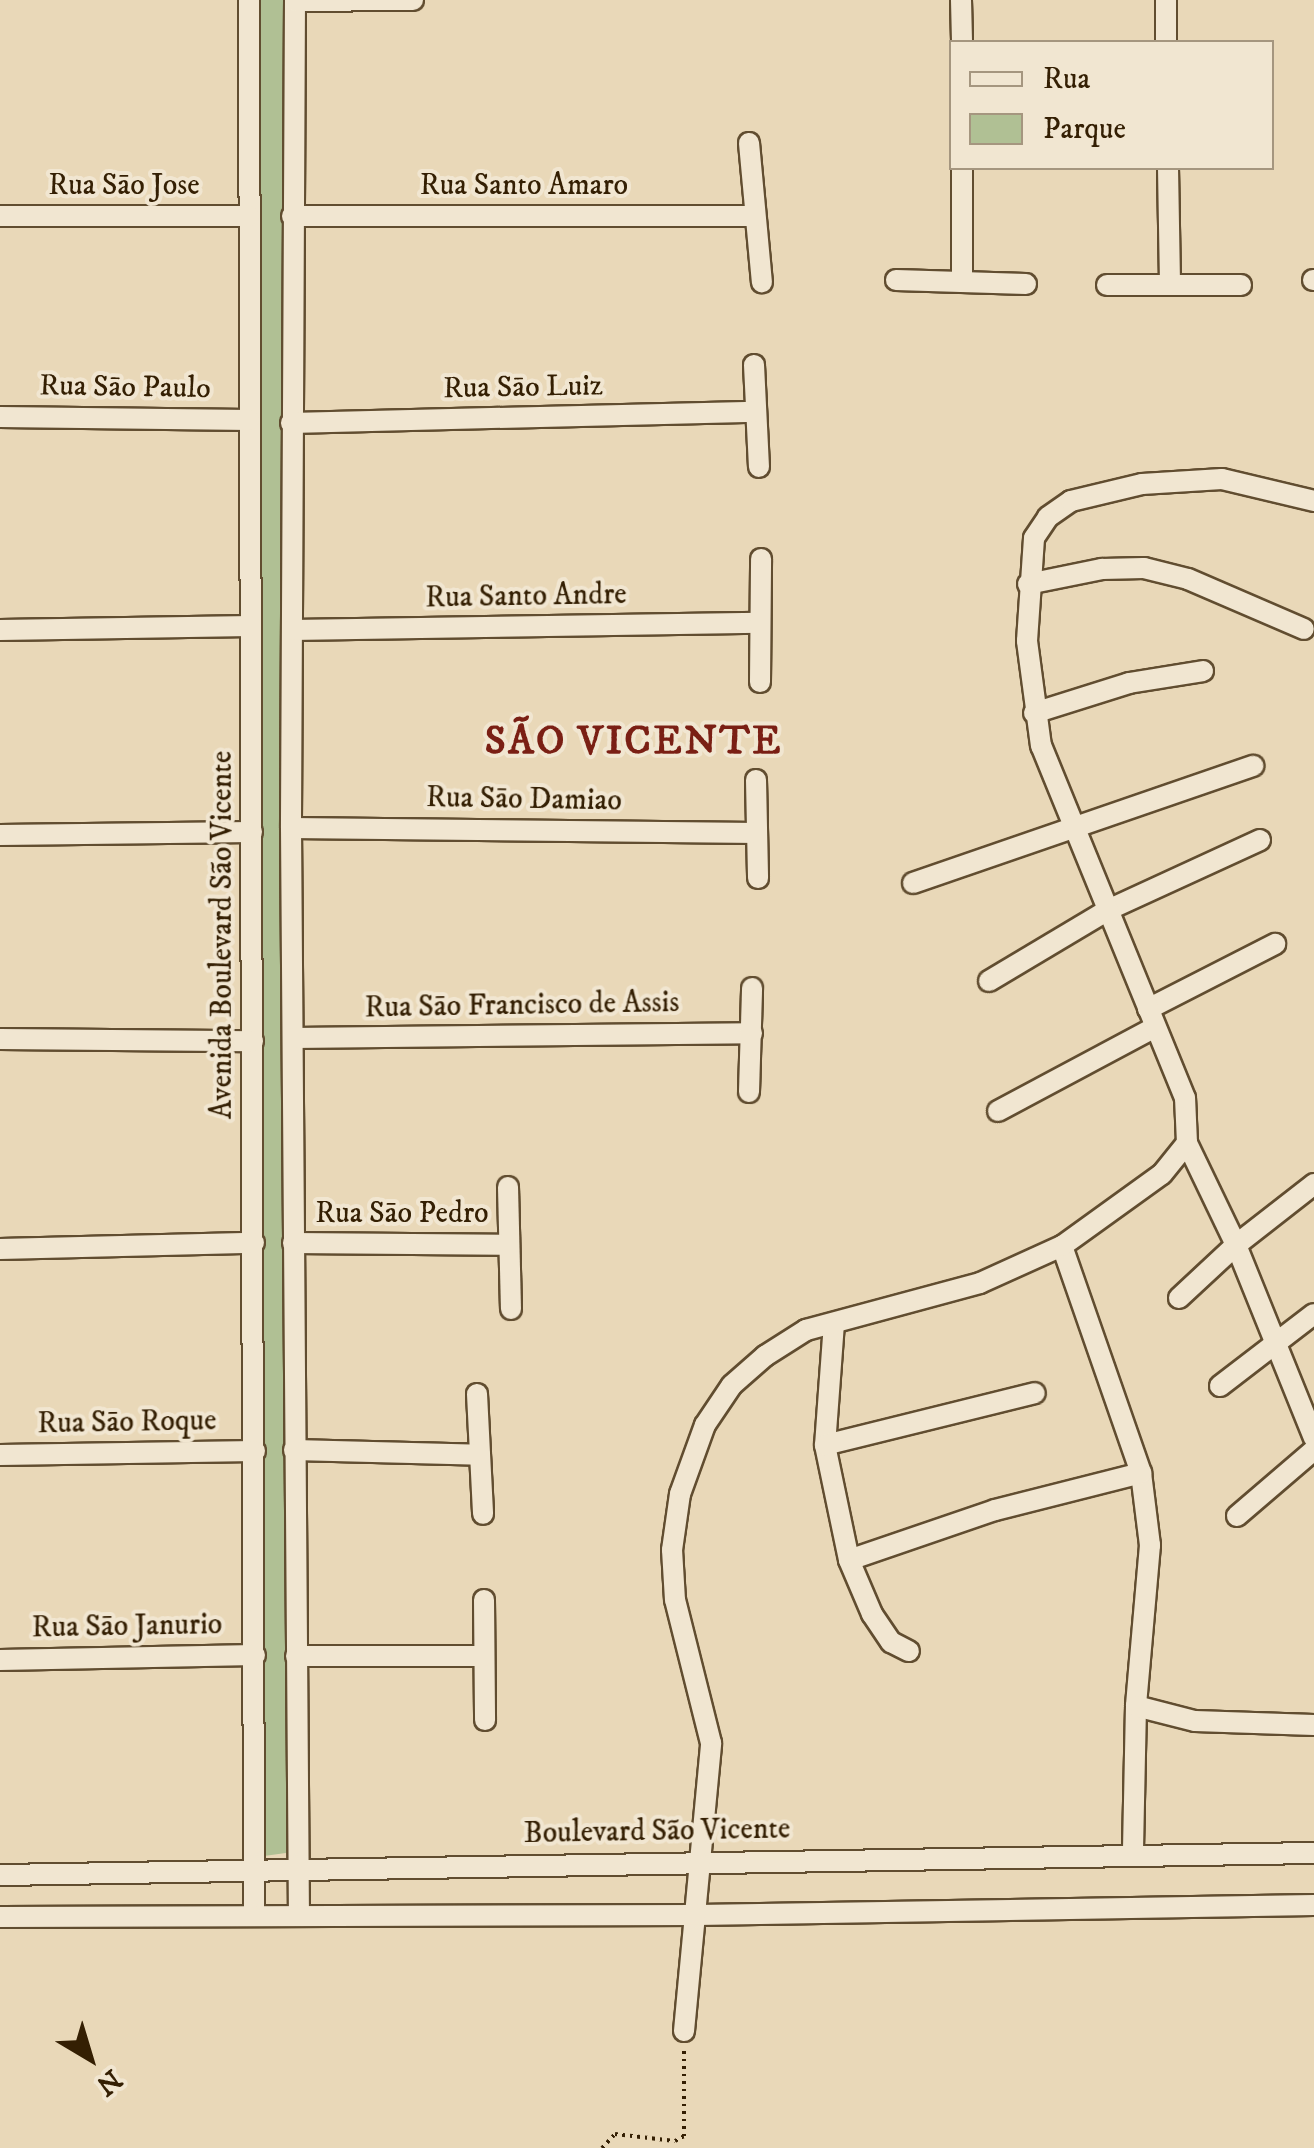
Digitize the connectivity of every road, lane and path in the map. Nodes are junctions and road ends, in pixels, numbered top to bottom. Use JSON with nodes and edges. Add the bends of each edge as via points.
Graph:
{"nodes":[{"id":1,"x":249,"y":0,"type":"edge"},
{"id":2,"x":413,"y":0,"type":"edge"},
{"id":3,"x":961,"y":0,"type":"edge"},
{"id":4,"x":1166,"y":0,"type":"edge"},
{"id":5,"x":295,"y":1,"type":"edge"},
{"id":6,"x":962,"y":40,"type":"edge"},
{"id":7,"x":1166,"y":40,"type":"edge"},
{"id":8,"x":749,"y":143,"type":"dead end"},
{"id":9,"x":962,"y":170,"type":"edge"},
{"id":10,"x":1168,"y":170,"type":"edge"},
{"id":11,"x":0,"y":216,"type":"edge"},
{"id":12,"x":248,"y":216,"type":"junction"},
{"id":13,"x":292,"y":216,"type":"junction"},
{"id":14,"x":756,"y":216,"type":"junction"},
{"id":15,"x":896,"y":280,"type":"dead end"},
{"id":16,"x":762,"y":282,"type":"dead end"},
{"id":17,"x":962,"y":282,"type":"junction"},
{"id":18,"x":1026,"y":284,"type":"dead end"},
{"id":19,"x":1108,"y":285,"type":"dead end"},
{"id":20,"x":1170,"y":285,"type":"junction"},
{"id":21,"x":1240,"y":285,"type":"dead end"},
{"id":22,"x":754,"y":364,"type":"dead end"},
{"id":23,"x":756,"y":412,"type":"junction"},
{"id":24,"x":0,"y":417,"type":"edge"},
{"id":25,"x":249,"y":420,"type":"junction"},
{"id":26,"x":290,"y":424,"type":"junction"},
{"id":27,"x":759,"y":467,"type":"dead end"},
{"id":28,"x":1314,"y":500,"type":"edge"},
{"id":29,"x":761,"y":559,"type":"dead end"},
{"id":30,"x":1028,"y":584,"type":"junction"},
{"id":31,"x":760,"y":624,"type":"junction"},
{"id":32,"x":251,"y":626,"type":"junction"},
{"id":33,"x":1304,"y":629,"type":"dead end"},
{"id":34,"x":0,"y":630,"type":"edge"},
{"id":35,"x":292,"y":630,"type":"junction"},
{"id":36,"x":1203,"y":670,"type":"dead end"},
{"id":37,"x":760,"y":682,"type":"dead end"},
{"id":38,"x":1034,"y":713,"type":"junction"},
{"id":39,"x":1253,"y":766,"type":"dead end"},
{"id":40,"x":756,"y":780,"type":"dead end"},
{"id":41,"x":1075,"y":826,"type":"junction"},
{"id":42,"x":291,"y":828,"type":"junction"},
{"id":43,"x":252,"y":832,"type":"junction"},
{"id":44,"x":757,"y":832,"type":"junction"},
{"id":45,"x":0,"y":835,"type":"edge"},
{"id":46,"x":1260,"y":840,"type":"dead end"},
{"id":47,"x":758,"y":878,"type":"dead end"},
{"id":48,"x":913,"y":882,"type":"dead end"},
{"id":49,"x":1110,"y":910,"type":"junction"},
{"id":50,"x":1275,"y":944,"type":"dead end"},
{"id":51,"x":989,"y":981,"type":"dead end"},
{"id":52,"x":752,"y":988,"type":"dead end"},
{"id":53,"x":1152,"y":1018,"type":"junction"},
{"id":54,"x":752,"y":1033,"type":"junction"},
{"id":55,"x":292,"y":1038,"type":"junction"},
{"id":56,"x":0,"y":1039,"type":"edge"},
{"id":57,"x":254,"y":1041,"type":"junction"},
{"id":58,"x":749,"y":1092,"type":"dead end"},
{"id":59,"x":998,"y":1111,"type":"dead end"},
{"id":60,"x":1187,"y":1144,"type":"junction"},
{"id":61,"x":1314,"y":1184,"type":"edge"},
{"id":62,"x":508,"y":1187,"type":"dead end"},
{"id":63,"x":254,"y":1243,"type":"junction"},
{"id":64,"x":294,"y":1243,"type":"junction"},
{"id":65,"x":509,"y":1245,"type":"junction"},
{"id":66,"x":1236,"y":1245,"type":"junction"},
{"id":67,"x":1062,"y":1246,"type":"junction"},
{"id":68,"x":0,"y":1250,"type":"edge"},
{"id":69,"x":1179,"y":1298,"type":"dead end"},
{"id":70,"x":511,"y":1309,"type":"dead end"},
{"id":71,"x":1314,"y":1314,"type":"edge"},
{"id":72,"x":834,"y":1323,"type":"junction"},
{"id":73,"x":1275,"y":1346,"type":"junction"},
{"id":74,"x":1220,"y":1386,"type":"dead end"},
{"id":75,"x":1036,"y":1393,"type":"dead end"},
{"id":76,"x":477,"y":1394,"type":"dead end"},
{"id":77,"x":1314,"y":1438,"type":"edge"},
{"id":78,"x":825,"y":1445,"type":"junction"},
{"id":79,"x":294,"y":1450,"type":"junction"},
{"id":80,"x":1314,"y":1450,"type":"edge"},
{"id":81,"x":254,"y":1451,"type":"junction"},
{"id":82,"x":0,"y":1455,"type":"edge"},
{"id":83,"x":480,"y":1456,"type":"junction"},
{"id":84,"x":1140,"y":1473,"type":"junction"},
{"id":85,"x":483,"y":1514,"type":"dead end"},
{"id":86,"x":1237,"y":1516,"type":"dead end"},
{"id":87,"x":849,"y":1560,"type":"junction"},
{"id":88,"x":484,"y":1600,"type":"dead end"},
{"id":89,"x":909,"y":1651,"type":"dead end"},
{"id":90,"x":255,"y":1655,"type":"junction"},
{"id":91,"x":296,"y":1656,"type":"junction"},
{"id":92,"x":484,"y":1656,"type":"junction"},
{"id":93,"x":0,"y":1660,"type":"edge"},
{"id":94,"x":1136,"y":1706,"type":"junction"},
{"id":95,"x":485,"y":1720,"type":"dead end"},
{"id":96,"x":1314,"y":1725,"type":"edge"},
{"id":97,"x":1314,"y":1853,"type":"edge"},
{"id":98,"x":1133,"y":1856,"type":"junction"},
{"id":99,"x":698,"y":1860,"type":"junction"},
{"id":100,"x":300,"y":1868,"type":"junction"},
{"id":101,"x":256,"y":1869,"type":"junction"},
{"id":102,"x":0,"y":1874,"type":"edge"},
{"id":103,"x":1314,"y":1905,"type":"edge"},
{"id":104,"x":254,"y":1914,"type":"junction"},
{"id":105,"x":300,"y":1914,"type":"junction"},
{"id":106,"x":697,"y":1915,"type":"junction"},
{"id":107,"x":0,"y":1918,"type":"edge"},
{"id":108,"x":684,"y":2031,"type":"joint"},
{"id":109,"x":602,"y":2148,"type":"edge"}],
"edges":[{"from":1,"to":12,"type":"street","name":"Avenida Boulevard São Vicente"},
{"from":2,"to":5,"type":"street"},
{"from":3,"to":6,"type":"street"},
{"from":4,"to":7,"type":"street"},
{"from":5,"to":13,"type":"street"},
{"from":8,"to":14,"type":"street"},
{"from":9,"to":17,"type":"street"},
{"from":10,"to":20,"type":"street"},
{"from":11,"to":12,"type":"street","name":"Rua Sāo Jose"},
{"from":12,"to":25,"type":"street","name":"Avenida Boulevard São Vicente"},
{"from":13,"to":14,"type":"street","name":"Rua Santo Amaro"},
{"from":13,"to":26,"type":"street"},
{"from":14,"to":16,"type":"street"},
{"from":15,"to":17,"type":"street"},
{"from":17,"to":18,"type":"street"},
{"from":19,"to":20,"type":"street"},
{"from":20,"to":21,"type":"street"},
{"from":22,"to":23,"type":"street"},
{"from":23,"to":26,"type":"street","name":"Rua Sāo Luiz"},
{"from":23,"to":27,"type":"street"},
{"from":24,"to":25,"type":"street","name":"Rua Sāo Paulo"},
{"from":25,"to":32,"type":"street","name":"Avenida Boulevard São Vicente"},
{"from":26,"to":35,"type":"street"},
{"from":28,"to":30,"type":"street","via":[[1222,479],[1142,484],[1072,501],[1034,538]]},
{"from":29,"to":31,"type":"street"},
{"from":30,"to":33,"type":"street","via":[[1102,568],[1144,568],[1188,579]]},
{"from":30,"to":38,"type":"street"},
{"from":31,"to":35,"type":"street","name":"Rua Santo Andre"},
{"from":31,"to":37,"type":"street"},
{"from":32,"to":34,"type":"street"},
{"from":32,"to":43,"type":"street","name":"Avenida Boulevard São Vicente"},
{"from":35,"to":42,"type":"street"},
{"from":36,"to":38,"type":"street","via":[[1129,682]]},
{"from":38,"to":41,"type":"street"},
{"from":39,"to":41,"type":"street"},
{"from":40,"to":44,"type":"street"},
{"from":41,"to":48,"type":"street"},
{"from":41,"to":49,"type":"street"},
{"from":42,"to":44,"type":"street","name":"Rua Sāo Damiao"},
{"from":42,"to":55,"type":"street"},
{"from":43,"to":45,"type":"street"},
{"from":43,"to":57,"type":"street","name":"Avenida Boulevard São Vicente"},
{"from":44,"to":47,"type":"street"},
{"from":46,"to":49,"type":"street"},
{"from":49,"to":51,"type":"street"},
{"from":49,"to":53,"type":"street"},
{"from":50,"to":53,"type":"street"},
{"from":52,"to":54,"type":"street"},
{"from":53,"to":59,"type":"street"},
{"from":53,"to":60,"type":"street","via":[[1185,1098]]},
{"from":54,"to":55,"type":"street","name":"Rua Sāo Francisco de Assis"},
{"from":54,"to":58,"type":"street"},
{"from":55,"to":64,"type":"street"},
{"from":56,"to":57,"type":"street"},
{"from":57,"to":63,"type":"street","name":"Avenida Boulevard São Vicente"},
{"from":60,"to":66,"type":"street"},
{"from":60,"to":67,"type":"street","via":[[1162,1174]]},
{"from":61,"to":66,"type":"street"},
{"from":62,"to":65,"type":"street"},
{"from":63,"to":68,"type":"street"},
{"from":63,"to":81,"type":"street","name":"Avenida Boulevard São Vicente"},
{"from":64,"to":65,"type":"street","name":"Rua Sāo Pedro"},
{"from":64,"to":79,"type":"street"},
{"from":65,"to":70,"type":"street"},
{"from":66,"to":69,"type":"street"},
{"from":66,"to":73,"type":"street"},
{"from":67,"to":72,"type":"street","via":[[980,1283]]},
{"from":67,"to":84,"type":"street"},
{"from":71,"to":73,"type":"street"},
{"from":72,"to":78,"type":"street"},
{"from":72,"to":99,"type":"street","via":[[792,1339],[732,1385],[705,1425],[680,1494],[672,1550],[675,1600],[710,1743]]},
{"from":73,"to":74,"type":"street"},
{"from":73,"to":77,"type":"street"},
{"from":75,"to":78,"type":"street"},
{"from":76,"to":83,"type":"street"},
{"from":78,"to":87,"type":"street"},
{"from":79,"to":83,"type":"street"},
{"from":79,"to":91,"type":"street"},
{"from":80,"to":86,"type":"street"},
{"from":81,"to":82,"type":"street","name":"Rua Sāo Roque"},
{"from":81,"to":90,"type":"street","name":"Avenida Boulevard São Vicente"},
{"from":83,"to":85,"type":"street"},
{"from":84,"to":87,"type":"street","via":[[995,1510]]},
{"from":84,"to":94,"type":"street","via":[[1150,1545]]},
{"from":87,"to":89,"type":"street","via":[[872,1614],[891,1642]]},
{"from":88,"to":92,"type":"street"},
{"from":90,"to":93,"type":"street","name":"Rua Sāo Janurio"},
{"from":90,"to":101,"type":"street","name":"Avenida Boulevard São Vicente"},
{"from":91,"to":92,"type":"street"},
{"from":91,"to":100,"type":"street"},
{"from":92,"to":95,"type":"street"},
{"from":94,"to":96,"type":"street","via":[[1195,1721]]},
{"from":94,"to":98,"type":"street"},
{"from":97,"to":98,"type":"street","name":"Boulevard São Vicente"},
{"from":98,"to":99,"type":"street","name":"Boulevard São Vicente"},
{"from":99,"to":100,"type":"street","name":"Boulevard São Vicente"},
{"from":99,"to":106,"type":"street"},
{"from":100,"to":101,"type":"street","name":"Boulevard São Vicente"},
{"from":100,"to":105,"type":"street"},
{"from":101,"to":102,"type":"street","name":"Boulevard São Vicente"},
{"from":101,"to":104,"type":"street","name":"Avenida Boulevard São Vicente"},
{"from":103,"to":106,"type":"street"},
{"from":104,"to":105,"type":"street"},
{"from":104,"to":107,"type":"street"},
{"from":105,"to":106,"type":"street"},
{"from":106,"to":108,"type":"street"},
{"from":108,"to":109,"type":"path","via":[[684,2136],[675,2141],[616,2134]]}]}
